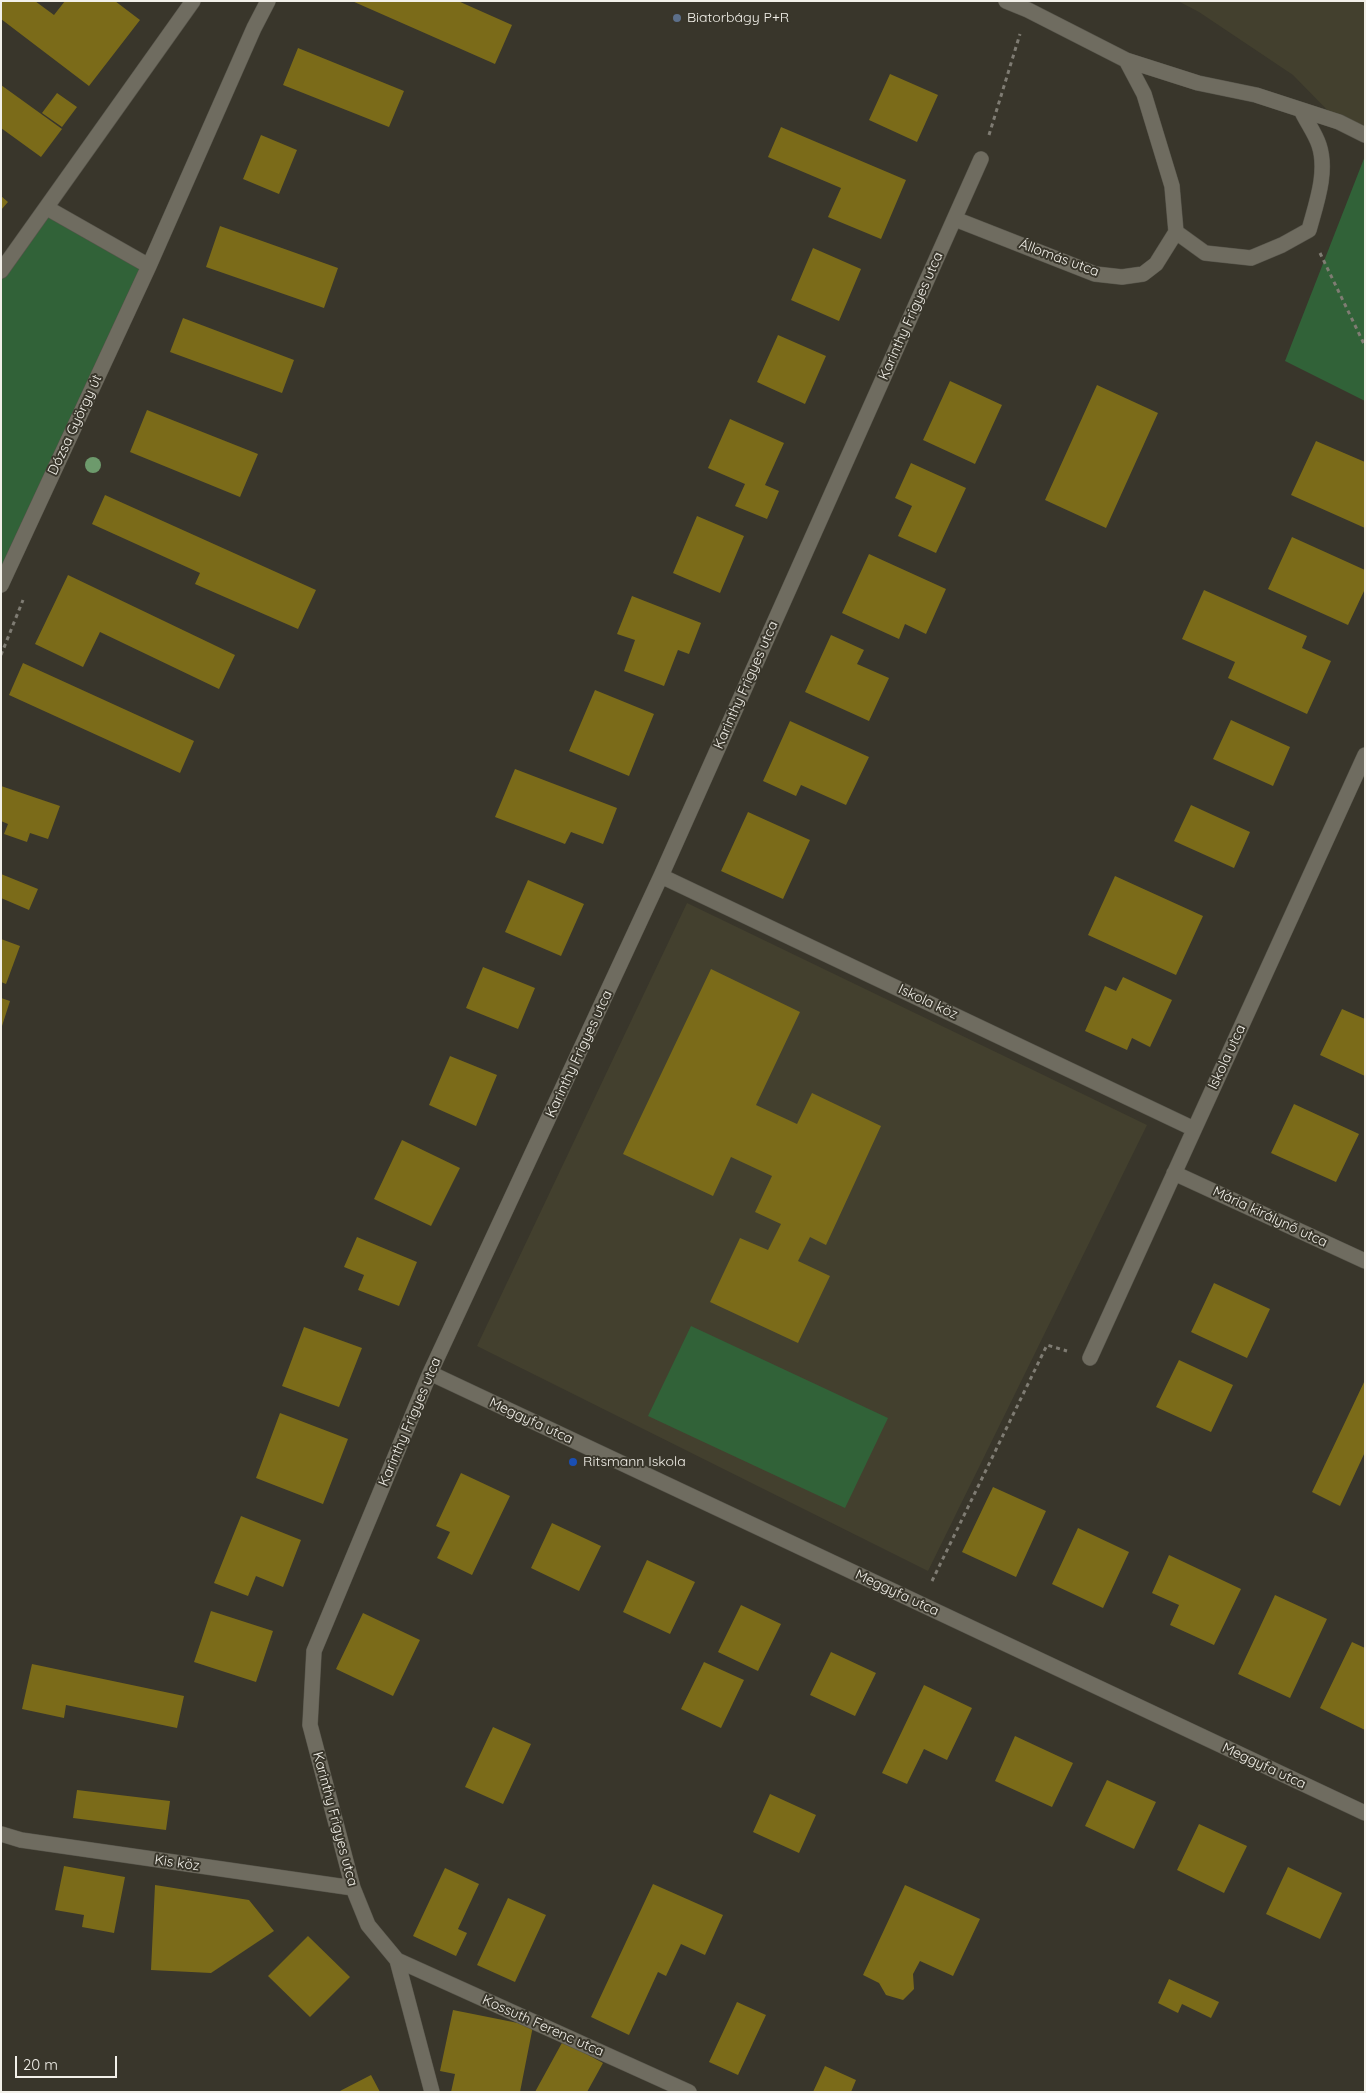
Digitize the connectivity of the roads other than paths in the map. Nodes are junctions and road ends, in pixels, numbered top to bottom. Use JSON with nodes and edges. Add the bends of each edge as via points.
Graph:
{"nodes":[{"id":1,"x":193,"y":1,"type":"edge"},
{"id":2,"x":268,"y":1,"type":"edge"},
{"id":3,"x":1006,"y":1,"type":"edge"},
{"id":4,"x":1126,"y":60,"type":"junction"},
{"id":5,"x":1300,"y":110,"type":"junction"},
{"id":6,"x":1365,"y":135,"type":"edge"},
{"id":7,"x":981,"y":159,"type":"road end"},
{"id":8,"x":47,"y":208,"type":"junction"},
{"id":9,"x":954,"y":219,"type":"junction"},
{"id":10,"x":1176,"y":232,"type":"junction"},
{"id":11,"x":149,"y":266,"type":"junction"},
{"id":12,"x":1,"y":271,"type":"edge"},
{"id":13,"x":1,"y":585,"type":"edge"},
{"id":14,"x":1365,"y":755,"type":"edge"},
{"id":15,"x":661,"y":876,"type":"junction"},
{"id":16,"x":1194,"y":1129,"type":"junction"},
{"id":17,"x":1174,"y":1173,"type":"junction"},
{"id":18,"x":1365,"y":1261,"type":"edge"},
{"id":19,"x":1090,"y":1358,"type":"road end"},
{"id":20,"x":430,"y":1373,"type":"junction"},
{"id":21,"x":1365,"y":1813,"type":"edge"},
{"id":22,"x":1,"y":1834,"type":"edge"},
{"id":23,"x":353,"y":1888,"type":"junction"},
{"id":24,"x":397,"y":1960,"type":"junction"},
{"id":25,"x":432,"y":2092,"type":"edge"},
{"id":26,"x":688,"y":2092,"type":"edge"}],
"edges":[{"from":1,"to":8,"type":"street"},
{"from":2,"to":11,"type":"street","name":"Dózsa György út"},
{"from":3,"to":4,"type":"street"},
{"from":4,"to":5,"type":"street"},
{"from":4,"to":10,"type":"street","via":[[1144,94],[1172,186]]},
{"from":5,"to":6,"type":"street","via":[[1339,122]]},
{"from":5,"to":10,"type":"street","via":[[1319,146],[1322,172],[1309,230],[1252,258],[1205,253]]},
{"from":7,"to":9,"type":"street","name":"Karinthy Frigyes utca"},
{"from":8,"to":11,"type":"street"},
{"from":8,"to":12,"type":"street"},
{"from":9,"to":10,"type":"street","name":"Állomás utca","via":[[1094,274],[1122,276],[1143,274],[1156,264]]},
{"from":9,"to":15,"type":"street","name":"Karinthy Frigyes utca"},
{"from":11,"to":13,"type":"street","name":"Dózsa György út"},
{"from":14,"to":16,"type":"street","name":"Iskola utca"},
{"from":15,"to":16,"type":"street","name":"Iskola köz"},
{"from":15,"to":20,"type":"street","name":"Karinthy Frigyes utca"},
{"from":16,"to":17,"type":"street","name":"Iskola utca"},
{"from":17,"to":18,"type":"street","name":"Mária királynő utca"},
{"from":17,"to":19,"type":"street","name":"Iskola utca"},
{"from":20,"to":21,"type":"street","name":"Meggyfa utca"},
{"from":20,"to":23,"type":"street","name":"Karinthy Frigyes utca","via":[[314,1651],[310,1725]]},
{"from":22,"to":23,"type":"street","name":"Kis köz","via":[[21,1840]]},
{"from":23,"to":24,"type":"street","name":"Karinthy Frigyes utca","via":[[368,1925]]},
{"from":24,"to":25,"type":"street"},
{"from":24,"to":26,"type":"street","name":"Kossuth Ferenc utca"}]}
